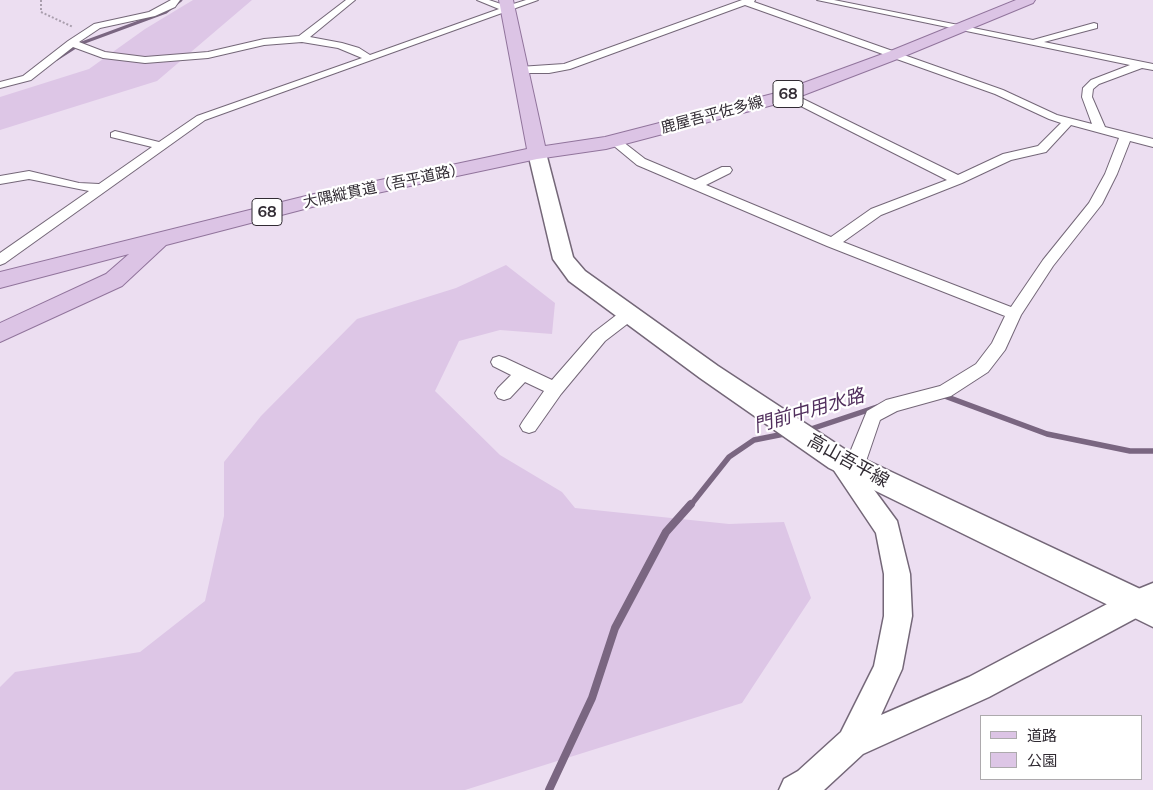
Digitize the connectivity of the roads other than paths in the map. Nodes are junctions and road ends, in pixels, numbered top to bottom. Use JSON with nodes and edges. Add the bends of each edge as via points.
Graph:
{"nodes":[{"id":1,"x":176,"y":0,"type":"edge"},
{"id":2,"x":351,"y":0,"type":"edge"},
{"id":3,"x":481,"y":0,"type":"edge"},
{"id":4,"x":534,"y":0,"type":"edge"},
{"id":5,"x":821,"y":0,"type":"edge"},
{"id":6,"x":1028,"y":0,"type":"edge"},
{"id":7,"x":748,"y":1,"type":"edge"},
{"id":8,"x":506,"y":5,"type":"edge"},
{"id":9,"x":1094,"y":26,"type":"dead end"},
{"id":10,"x":959,"y":28,"type":"junction"},
{"id":11,"x":302,"y":39,"type":"junction"},
{"id":12,"x":1032,"y":42,"type":"junction"},
{"id":13,"x":71,"y":43,"type":"junction"},
{"id":14,"x":1098,"y":43,"type":"dead end"},
{"id":15,"x":1071,"y":50,"type":"junction"},
{"id":16,"x":1136,"y":51,"type":"dead end"},
{"id":17,"x":894,"y":55,"type":"junction"},
{"id":18,"x":370,"y":58,"type":"junction"},
{"id":19,"x":1112,"y":59,"type":"junction"},
{"id":20,"x":1141,"y":65,"type":"junction"},
{"id":21,"x":1153,"y":66,"type":"edge"},
{"id":22,"x":519,"y":70,"type":"junction"},
{"id":23,"x":0,"y":85,"type":"edge"},
{"id":24,"x":787,"y":95,"type":"junction"},
{"id":25,"x":1069,"y":121,"type":"junction"},
{"id":26,"x":1100,"y":128,"type":"junction"},
{"id":27,"x":115,"y":135,"type":"dead end"},
{"id":28,"x":1126,"y":136,"type":"junction"},
{"id":29,"x":614,"y":141,"type":"junction"},
{"id":30,"x":1153,"y":143,"type":"edge"},
{"id":31,"x":161,"y":146,"type":"junction"},
{"id":32,"x":537,"y":153,"type":"junction"},
{"id":33,"x":726,"y":170,"type":"dead end"},
{"id":34,"x":0,"y":180,"type":"edge"},
{"id":35,"x":958,"y":180,"type":"junction"},
{"id":36,"x":696,"y":185,"type":"junction"},
{"id":37,"x":103,"y":188,"type":"junction"},
{"id":38,"x":160,"y":239,"type":"junction"},
{"id":39,"x":832,"y":243,"type":"junction"},
{"id":40,"x":0,"y":260,"type":"edge"},
{"id":41,"x":0,"y":280,"type":"edge"},
{"id":42,"x":629,"y":314,"type":"junction"},
{"id":43,"x":1014,"y":314,"type":"junction"},
{"id":44,"x":0,"y":333,"type":"edge"},
{"id":45,"x":499,"y":362,"type":"dead end"},
{"id":46,"x":523,"y":374,"type":"junction"},
{"id":47,"x":555,"y":389,"type":"junction"},
{"id":48,"x":504,"y":393,"type":"dead end"},
{"id":49,"x":529,"y":426,"type":"dead end"},
{"id":50,"x":846,"y":464,"type":"junction"},
{"id":51,"x":1147,"y":603,"type":"edge"},
{"id":52,"x":852,"y":743,"type":"junction"},
{"id":53,"x":795,"y":790,"type":"edge"}],
"edges":[{"from":1,"to":13,"type":"street","via":[[152,14],[110,22],[86,32]]},
{"from":2,"to":11,"type":"street"},
{"from":3,"to":8,"type":"street"},
{"from":4,"to":8,"type":"street"},
{"from":5,"to":10,"type":"street"},
{"from":6,"to":10,"type":"main road","name":"鹿屋吾平佐多線","number":"68"},
{"from":7,"to":17,"type":"street"},
{"from":7,"to":22,"type":"street","via":[[566,66],[549,70]]},
{"from":8,"to":18,"type":"street"},
{"from":8,"to":22,"type":"main road"},
{"from":9,"to":12,"type":"street"},
{"from":10,"to":12,"type":"street"},
{"from":10,"to":17,"type":"main road","name":"鹿屋吾平佐多線","number":"68"},
{"from":11,"to":13,"type":"street","via":[[264,42],[208,55],[145,60],[103,55]]},
{"from":11,"to":18,"type":"street","via":[[339,45]]},
{"from":12,"to":15,"type":"street"},
{"from":13,"to":23,"type":"street","via":[[27,78]]},
{"from":14,"to":15,"type":"street"},
{"from":15,"to":19,"type":"street"},
{"from":16,"to":19,"type":"street"},
{"from":17,"to":24,"type":"main road","name":"鹿屋吾平佐多線","number":"68"},
{"from":17,"to":25,"type":"street"},
{"from":18,"to":31,"type":"street","via":[[208,115]]},
{"from":19,"to":20,"type":"street"},
{"from":20,"to":21,"type":"street"},
{"from":20,"to":26,"type":"street","via":[[1095,82],[1088,88],[1087,98]]},
{"from":22,"to":32,"type":"main road"},
{"from":24,"to":29,"type":"main road","name":"鹿屋吾平佐多線","number":"68"},
{"from":24,"to":35,"type":"street"},
{"from":25,"to":26,"type":"street"},
{"from":25,"to":35,"type":"street","via":[[1042,150],[1006,158]]},
{"from":26,"to":28,"type":"street"},
{"from":27,"to":31,"type":"street"},
{"from":28,"to":30,"type":"street"},
{"from":28,"to":43,"type":"street","via":[[1095,204]]},
{"from":29,"to":32,"type":"main road","name":"鹿屋吾平佐多線","number":"68"},
{"from":29,"to":36,"type":"street","via":[[641,162]]},
{"from":31,"to":37,"type":"street"},
{"from":32,"to":38,"type":"main road","name":"大隅縦貫道（吾平道路）","number":"68","via":[[314,200]]},
{"from":32,"to":42,"type":"main road","name":"高山吾平線","via":[[562,259],[577,276]]},
{"from":33,"to":36,"type":"street"},
{"from":34,"to":37,"type":"street","via":[[29,176],[79,187]]},
{"from":35,"to":39,"type":"street","via":[[876,212]]},
{"from":36,"to":39,"type":"street"},
{"from":37,"to":40,"type":"street"},
{"from":38,"to":41,"type":"main road","name":"大隅縦貫道（吾平道路）","number":"68"},
{"from":38,"to":44,"type":"main road","number":"68","via":[[114,280]]},
{"from":39,"to":43,"type":"street"},
{"from":42,"to":47,"type":"street","via":[[599,337]]},
{"from":42,"to":50,"type":"main road","name":"高山吾平線"},
{"from":43,"to":50,"type":"street","via":[[999,346],[982,368],[945,391],[892,405],[873,416]]},
{"from":45,"to":46,"type":"street"},
{"from":46,"to":47,"type":"street"},
{"from":46,"to":48,"type":"street"},
{"from":47,"to":49,"type":"street"},
{"from":50,"to":51,"type":"main road","name":"高山吾平線"},
{"from":50,"to":52,"type":"street","via":[[888,529],[897,574],[898,616],[888,670]]},
{"from":51,"to":52,"type":"street","via":[[979,687]]},
{"from":52,"to":53,"type":"street","via":[[809,782]]}]}
